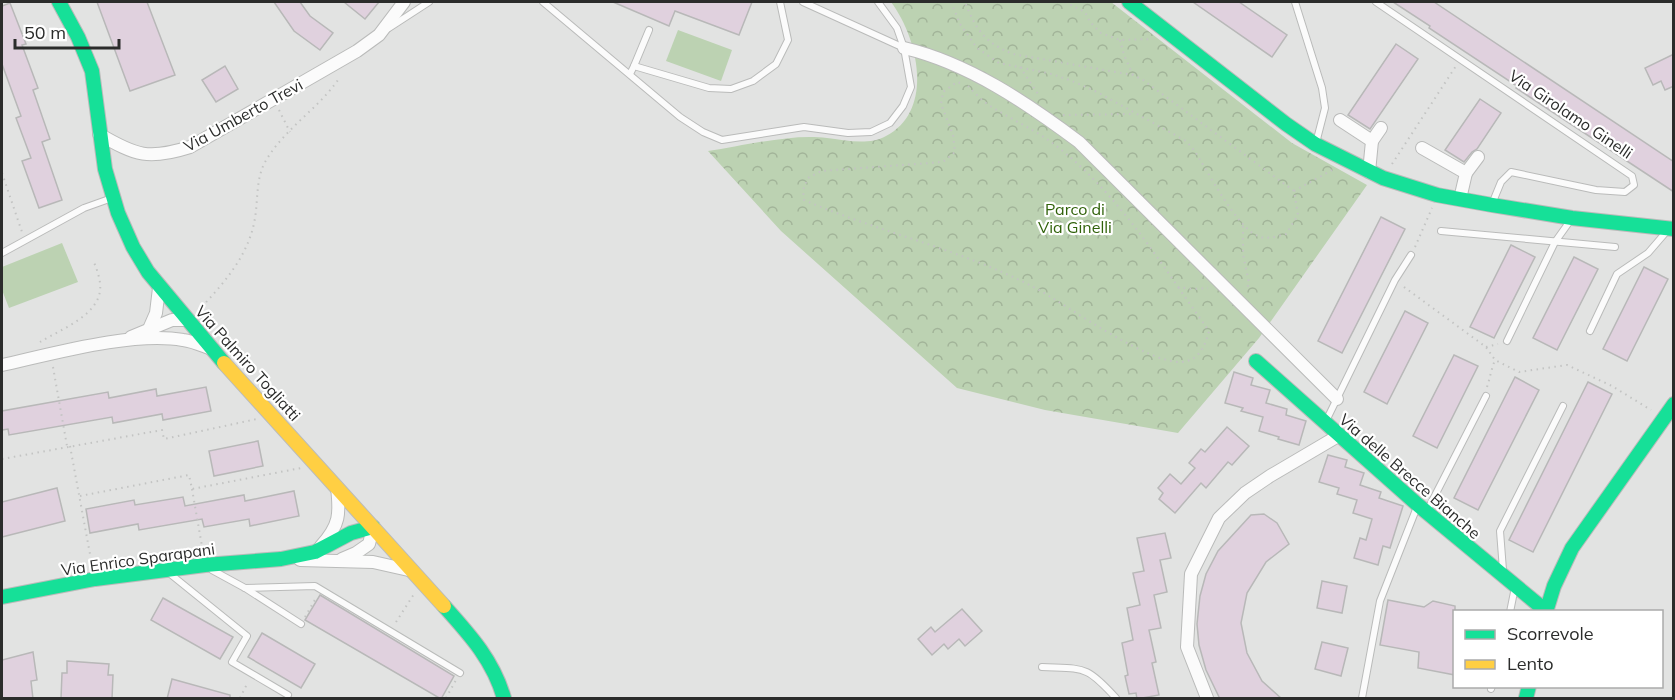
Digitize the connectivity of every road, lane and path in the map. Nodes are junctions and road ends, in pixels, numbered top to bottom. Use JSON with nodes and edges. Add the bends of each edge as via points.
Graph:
{"nodes":[{"id":1,"x":59,"y":2,"type":"edge"},
{"id":2,"x":404,"y":2,"type":"edge"},
{"id":3,"x":430,"y":2,"type":"edge"},
{"id":4,"x":543,"y":2,"type":"edge"},
{"id":5,"x":780,"y":2,"type":"edge"},
{"id":6,"x":803,"y":2,"type":"edge"},
{"id":7,"x":878,"y":2,"type":"edge"},
{"id":8,"x":951,"y":2,"type":"edge"},
{"id":9,"x":965,"y":2,"type":"edge"},
{"id":10,"x":1065,"y":2,"type":"edge"},
{"id":11,"x":1129,"y":2,"type":"edge"},
{"id":12,"x":1295,"y":2,"type":"edge"},
{"id":13,"x":1376,"y":2,"type":"edge"},
{"id":14,"x":1072,"y":3,"type":"edge"},
{"id":15,"x":649,"y":30,"type":"dead end"},
{"id":16,"x":379,"y":35,"type":"junction"},
{"id":17,"x":1154,"y":39,"type":"dead end"},
{"id":18,"x":1120,"y":40,"type":"junction"},
{"id":19,"x":904,"y":48,"type":"junction"},
{"id":20,"x":1460,"y":59,"type":"junction"},
{"id":21,"x":634,"y":66,"type":"junction"},
{"id":22,"x":1020,"y":67,"type":"junction"},
{"id":23,"x":344,"y":71,"type":"dead end"},
{"id":24,"x":630,"y":74,"type":"junction"},
{"id":25,"x":1133,"y":75,"type":"junction"},
{"id":26,"x":1043,"y":100,"type":"dead end"},
{"id":27,"x":271,"y":101,"type":"junction"},
{"id":28,"x":1134,"y":114,"type":"junction"},
{"id":29,"x":1046,"y":118,"type":"junction"},
{"id":30,"x":1340,"y":120,"type":"dead end"},
{"id":31,"x":1381,"y":128,"type":"dead end"},
{"id":32,"x":290,"y":132,"type":"junction"},
{"id":33,"x":99,"y":135,"type":"junction"},
{"id":34,"x":1372,"y":141,"type":"junction"},
{"id":35,"x":1315,"y":144,"type":"junction"},
{"id":36,"x":1422,"y":148,"type":"dead end"},
{"id":37,"x":1478,"y":157,"type":"dead end"},
{"id":38,"x":1348,"y":162,"type":"junction"},
{"id":39,"x":1369,"y":172,"type":"junction"},
{"id":40,"x":2,"y":173,"type":"edge"},
{"id":41,"x":1466,"y":173,"type":"junction"},
{"id":42,"x":1383,"y":178,"type":"junction"},
{"id":43,"x":1294,"y":191,"type":"junction"},
{"id":44,"x":1437,"y":195,"type":"junction"},
{"id":45,"x":113,"y":198,"type":"junction"},
{"id":46,"x":1460,"y":199,"type":"junction"},
{"id":47,"x":1492,"y":205,"type":"junction"},
{"id":48,"x":1572,"y":218,"type":"junction"},
{"id":49,"x":1243,"y":226,"type":"junction"},
{"id":50,"x":1672,"y":228,"type":"edge"},
{"id":51,"x":1441,"y":231,"type":"dead end"},
{"id":52,"x":24,"y":240,"type":"junction"},
{"id":53,"x":1555,"y":242,"type":"junction"},
{"id":54,"x":1615,"y":248,"type":"dead end"},
{"id":55,"x":2,"y":253,"type":"edge"},
{"id":56,"x":1411,"y":255,"type":"joint"},
{"id":57,"x":93,"y":260,"type":"dead end"},
{"id":58,"x":1395,"y":280,"type":"junction"},
{"id":59,"x":1219,"y":284,"type":"junction"},
{"id":60,"x":1178,"y":287,"type":"junction"},
{"id":61,"x":159,"y":288,"type":"junction"},
{"id":62,"x":1241,"y":302,"type":"junction"},
{"id":63,"x":186,"y":320,"type":"junction"},
{"id":64,"x":149,"y":329,"type":"junction"},
{"id":65,"x":1590,"y":331,"type":"dead end"},
{"id":66,"x":164,"y":338,"type":"junction"},
{"id":67,"x":40,"y":341,"type":"dead end"},
{"id":68,"x":122,"y":341,"type":"junction"},
{"id":69,"x":1508,"y":341,"type":"dead end"},
{"id":70,"x":211,"y":349,"type":"junction"},
{"id":71,"x":51,"y":355,"type":"junction"},
{"id":72,"x":1495,"y":360,"type":"junction"},
{"id":73,"x":1256,"y":362,"type":"dead end"},
{"id":74,"x":2,"y":365,"type":"edge"},
{"id":75,"x":1488,"y":384,"type":"dead end"},
{"id":76,"x":1486,"y":396,"type":"dead end"},
{"id":77,"x":1337,"y":399,"type":"junction"},
{"id":78,"x":1674,"y":404,"type":"edge"},
{"id":79,"x":1563,"y":406,"type":"dead end"},
{"id":80,"x":274,"y":416,"type":"junction"},
{"id":81,"x":1664,"y":418,"type":"junction"},
{"id":82,"x":1325,"y":424,"type":"junction"},
{"id":83,"x":1338,"y":436,"type":"junction"},
{"id":84,"x":69,"y":446,"type":"junction"},
{"id":85,"x":2,"y":459,"type":"edge"},
{"id":86,"x":317,"y":465,"type":"junction"},
{"id":87,"x":337,"y":487,"type":"junction"},
{"id":88,"x":192,"y":489,"type":"junction"},
{"id":89,"x":80,"y":496,"type":"junction"},
{"id":90,"x":1422,"y":508,"type":"junction"},
{"id":91,"x":373,"y":527,"type":"junction"},
{"id":92,"x":315,"y":552,"type":"junction"},
{"id":93,"x":281,"y":559,"type":"junction"},
{"id":94,"x":336,"y":561,"type":"junction"},
{"id":95,"x":205,"y":566,"type":"junction"},
{"id":96,"x":166,"y":571,"type":"junction"},
{"id":97,"x":417,"y":576,"type":"junction"},
{"id":98,"x":1503,"y":577,"type":"junction"},
{"id":99,"x":95,"y":579,"type":"junction"},
{"id":100,"x":1515,"y":587,"type":"junction"},
{"id":101,"x":245,"y":588,"type":"junction"},
{"id":102,"x":322,"y":590,"type":"junction"},
{"id":103,"x":2,"y":597,"type":"edge"},
{"id":104,"x":1510,"y":610,"type":"edge"},
{"id":105,"x":1545,"y":610,"type":"edge"},
{"id":106,"x":1546,"y":610,"type":"edge"},
{"id":107,"x":301,"y":624,"type":"joint"},
{"id":108,"x":390,"y":632,"type":"junction"},
{"id":109,"x":1042,"y":667,"type":"dead end"},
{"id":110,"x":252,"y":673,"type":"junction"},
{"id":111,"x":460,"y":673,"type":"joint"},
{"id":112,"x":288,"y":695,"type":"dead end"},
{"id":113,"x":240,"y":699,"type":"edge"},
{"id":114,"x":446,"y":699,"type":"edge"},
{"id":115,"x":504,"y":699,"type":"edge"},
{"id":116,"x":1116,"y":699,"type":"edge"},
{"id":117,"x":1207,"y":699,"type":"edge"},
{"id":118,"x":1362,"y":699,"type":"edge"}],
"edges":[{"from":1,"to":33,"type":"street","name":"Via Palmiro Togliatti","via":[[92,71]]},
{"from":2,"to":16,"type":"street","name":"Via Umberto Trevi"},
{"from":3,"to":16,"type":"lane","name":"Via Umberto Trevi"},
{"from":4,"to":24,"type":"lane"},
{"from":5,"to":21,"type":"lane","via":[[788,40],[776,64],[753,81],[731,89],[709,88]]},
{"from":6,"to":19,"type":"lane"},
{"from":7,"to":19,"type":"lane","via":[[897,28]]},
{"from":8,"to":22,"type":"path","via":[[977,48],[999,63]]},
{"from":9,"to":25,"type":"path","via":[[972,21],[986,40],[998,48]]},
{"from":10,"to":14,"type":"path"},
{"from":11,"to":35,"type":"street"},
{"from":12,"to":35,"type":"lane","via":[[1325,108]]},
{"from":13,"to":20,"type":"lane","name":"Via Girolamo Ginelli"},
{"from":14,"to":18,"type":"path","via":[[1085,12],[1101,33]]},
{"from":15,"to":21,"type":"lane"},
{"from":16,"to":27,"type":"street","name":"Via Umberto Trevi"},
{"from":17,"to":18,"type":"path"},
{"from":18,"to":25,"type":"path"},
{"from":19,"to":24,"type":"lane","via":[[911,87],[890,123],[871,132],[804,128],[722,140],[680,117]]},
{"from":19,"to":29,"type":"street","via":[[972,74]]},
{"from":20,"to":42,"type":"path"},
{"from":20,"to":47,"type":"lane","name":"Via Girolamo Ginelli","via":[[1632,176],[1634,185],[1625,192],[1596,190],[1511,172],[1501,182]]},
{"from":21,"to":24,"type":"lane"},
{"from":22,"to":26,"type":"path"},
{"from":22,"to":28,"type":"path","via":[[1072,81]]},
{"from":23,"to":32,"type":"path","via":[[332,90]]},
{"from":25,"to":43,"type":"path"},
{"from":27,"to":32,"type":"path"},
{"from":27,"to":33,"type":"street","name":"Via Umberto Trevi","via":[[190,147],[169,154],[145,156]]},
{"from":28,"to":29,"type":"path"},
{"from":28,"to":49,"type":"path","via":[[1186,141]]},
{"from":29,"to":59,"type":"street","via":[[1079,142]]},
{"from":30,"to":34,"type":"street"},
{"from":31,"to":34,"type":"street"},
{"from":32,"to":63,"type":"path","via":[[264,164],[246,250],[206,303]]},
{"from":33,"to":45,"type":"street","name":"Via Palmiro Togliatti"},
{"from":34,"to":39,"type":"street"},
{"from":35,"to":38,"type":"street"},
{"from":36,"to":41,"type":"street"},
{"from":37,"to":41,"type":"street"},
{"from":38,"to":39,"type":"street"},
{"from":38,"to":43,"type":"path"},
{"from":39,"to":42,"type":"street"},
{"from":40,"to":52,"type":"path"},
{"from":41,"to":46,"type":"street"},
{"from":42,"to":44,"type":"street"},
{"from":43,"to":49,"type":"path","via":[[1298,216],[1286,234],[1258,237]]},
{"from":44,"to":46,"type":"street"},
{"from":44,"to":56,"type":"path"},
{"from":45,"to":52,"type":"lane","via":[[84,208]]},
{"from":45,"to":61,"type":"street","name":"Via Palmiro Togliatti","via":[[133,246]]},
{"from":46,"to":47,"type":"street"},
{"from":47,"to":48,"type":"street"},
{"from":48,"to":50,"type":"street"},
{"from":48,"to":53,"type":"lane"},
{"from":49,"to":62,"type":"path","via":[[1249,283]]},
{"from":50,"to":65,"type":"lane","via":[[1648,253],[1617,274]]},
{"from":51,"to":53,"type":"lane"},
{"from":52,"to":55,"type":"lane"},
{"from":53,"to":54,"type":"lane"},
{"from":53,"to":69,"type":"lane"},
{"from":56,"to":58,"type":"lane"},
{"from":57,"to":67,"type":"path","via":[[100,284],[99,299],[79,319]]},
{"from":58,"to":72,"type":"path","via":[[1486,347]]},
{"from":58,"to":77,"type":"lane"},
{"from":59,"to":60,"type":"path","via":[[1202,289]]},
{"from":59,"to":62,"type":"street"},
{"from":60,"to":60,"type":"path","via":[[1136,226],[1059,148],[991,107],[966,84],[957,82],[943,92],[941,104],[955,152],[943,162],[821,171],[808,178],[803,190],[804,200],[995,268],[1139,349],[1182,362],[1205,347],[1209,331]]},
{"from":61,"to":63,"type":"street","name":"Via Palmiro Togliatti"},
{"from":61,"to":64,"type":"street","via":[[156,313]]},
{"from":62,"to":77,"type":"street"},
{"from":63,"to":64,"type":"street","via":[[172,320]]},
{"from":63,"to":66,"type":"street"},
{"from":63,"to":70,"type":"street","name":"Via Palmiro Togliatti"},
{"from":64,"to":68,"type":"street"},
{"from":66,"to":68,"type":"street"},
{"from":66,"to":70,"type":"street"},
{"from":68,"to":71,"type":"street"},
{"from":70,"to":80,"type":"street","name":"Via Palmiro Togliatti"},
{"from":71,"to":74,"type":"street"},
{"from":71,"to":84,"type":"path"},
{"from":72,"to":75,"type":"path"},
{"from":72,"to":81,"type":"path","via":[[1519,372],[1567,365],[1612,386]]},
{"from":73,"to":82,"type":"street","name":"Via delle Brecce Bianche"},
{"from":76,"to":90,"type":"lane"},
{"from":77,"to":82,"type":"lane"},
{"from":78,"to":81,"type":"street","name":"Via delle Brecce Bianche"},
{"from":79,"to":98,"type":"lane","via":[[1500,531]]},
{"from":80,"to":84,"type":"path","via":[[164,439],[162,430]]},
{"from":80,"to":86,"type":"street","name":"Via Palmiro Togliatti"},
{"from":81,"to":106,"type":"street","name":"Via delle Brecce Bianche","via":[[1572,548]]},
{"from":82,"to":83,"type":"street","name":"Via delle Brecce Bianche"},
{"from":83,"to":90,"type":"street","name":"Via delle Brecce Bianche"},
{"from":83,"to":117,"type":"street","via":[[1245,493],[1219,518],[1191,574],[1187,647]]},
{"from":84,"to":85,"type":"path"},
{"from":84,"to":89,"type":"path"},
{"from":86,"to":87,"type":"street","name":"Via Palmiro Togliatti"},
{"from":86,"to":88,"type":"path"},
{"from":87,"to":91,"type":"street","name":"Via Palmiro Togliatti"},
{"from":87,"to":92,"type":"street","via":[[339,514],[333,532]]},
{"from":88,"to":89,"type":"path","via":[[189,475]]},
{"from":88,"to":95,"type":"path"},
{"from":89,"to":99,"type":"path"},
{"from":90,"to":98,"type":"street","name":"Via delle Brecce Bianche"},
{"from":90,"to":118,"type":"lane","via":[[1380,601]]},
{"from":91,"to":92,"type":"street","name":"Via Enrico Sparapani","via":[[351,533]]},
{"from":91,"to":94,"type":"street","name":"Via Enrico Sparapani","via":[[369,544]]},
{"from":91,"to":97,"type":"street","name":"Via Palmiro Togliatti"},
{"from":92,"to":93,"type":"street","name":"Via Enrico Sparapani"},
{"from":93,"to":94,"type":"street","name":"Via Enrico Sparapani"},
{"from":93,"to":95,"type":"street","name":"Via Enrico Sparapani"},
{"from":94,"to":97,"type":"street","name":"Via Enrico Sparapani","via":[[373,562]]},
{"from":95,"to":96,"type":"street","name":"Via Enrico Sparapani"},
{"from":95,"to":101,"type":"lane"},
{"from":96,"to":99,"type":"street","name":"Via Enrico Sparapani"},
{"from":96,"to":110,"type":"lane","via":[[247,636],[232,662]]},
{"from":97,"to":108,"type":"path"},
{"from":97,"to":115,"type":"street","name":"Via Palmiro Togliatti","via":[[489,657]]},
{"from":98,"to":100,"type":"street","name":"Via delle Brecce Bianche"},
{"from":99,"to":103,"type":"street","name":"Via Enrico Sparapani"},
{"from":100,"to":104,"type":"lane"},
{"from":100,"to":105,"type":"street","name":"Via delle Brecce Bianche"},
{"from":101,"to":102,"type":"lane","via":[[315,586]]},
{"from":101,"to":107,"type":"lane"},
{"from":102,"to":107,"type":"path"},
{"from":102,"to":108,"type":"lane"},
{"from":108,"to":111,"type":"lane"},
{"from":109,"to":116,"type":"lane","via":[[1082,669],[1097,677]]},
{"from":110,"to":112,"type":"lane"},
{"from":110,"to":113,"type":"path"},
{"from":111,"to":114,"type":"path"}]}
